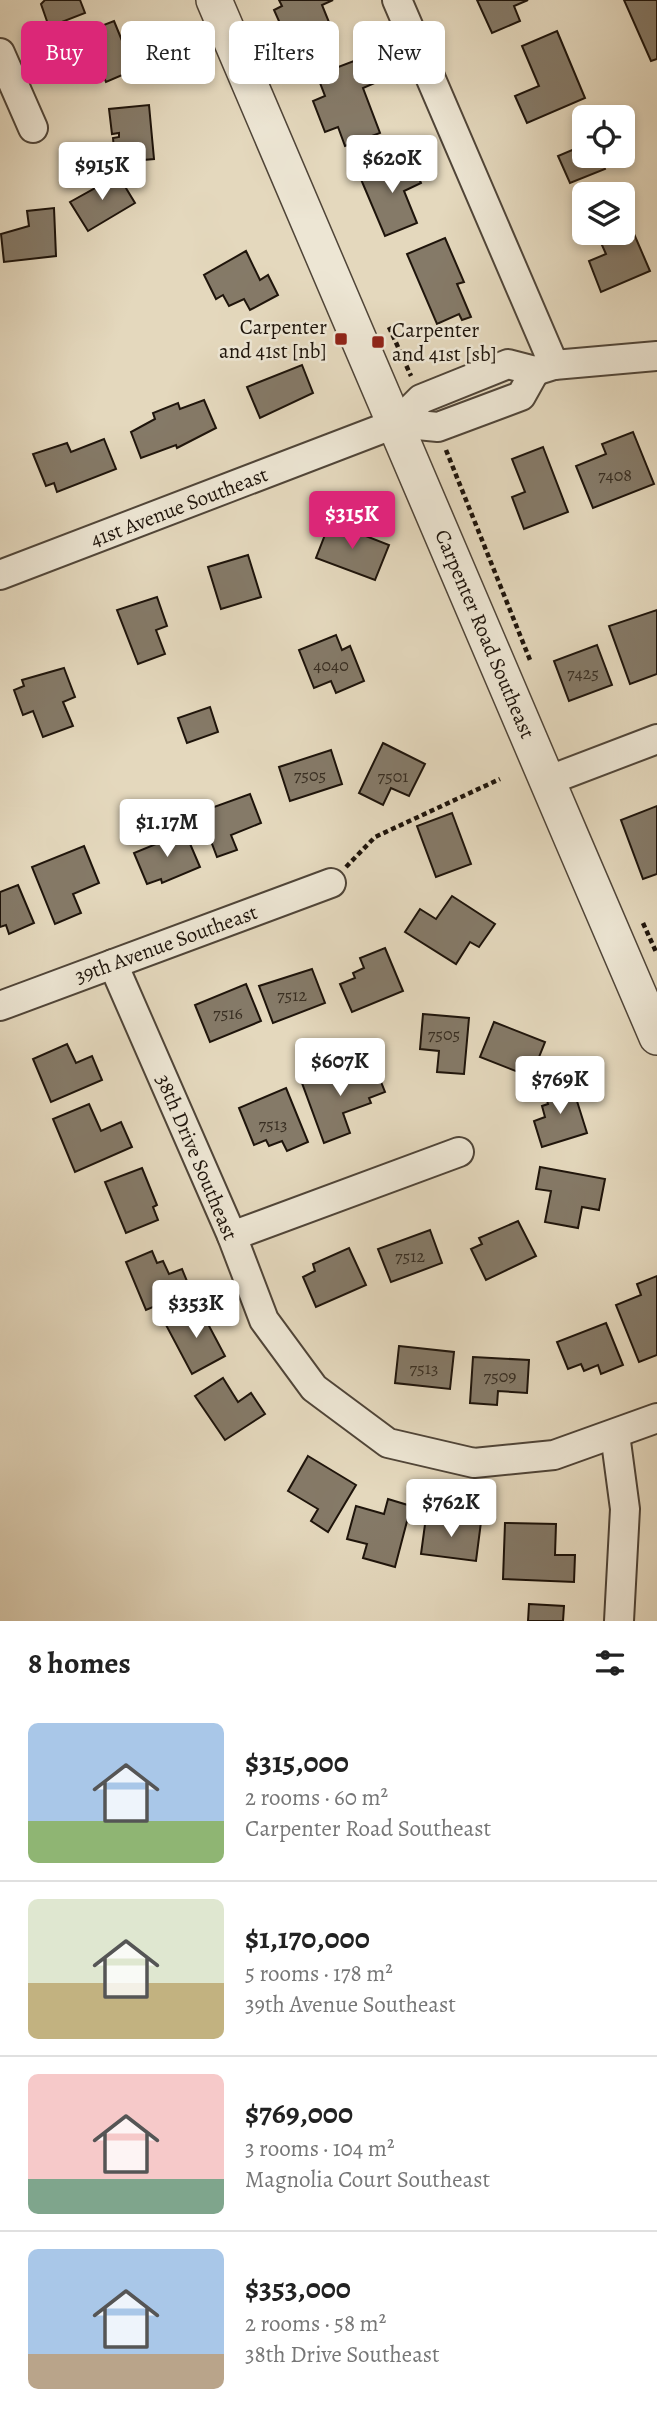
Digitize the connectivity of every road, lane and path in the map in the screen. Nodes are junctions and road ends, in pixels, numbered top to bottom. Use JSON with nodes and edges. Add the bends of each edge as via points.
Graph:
{"nodes":[{"id":1,"x":214,"y":0,"type":"edge"},
{"id":2,"x":397,"y":0,"type":"edge"},
{"id":3,"x":0,"y":53,"type":"edge"},
{"id":4,"x":33,"y":128,"type":"dead end"},
{"id":5,"x":657,"y":356,"type":"edge"},
{"id":6,"x":544,"y":368,"type":"junction"},
{"id":7,"x":397,"y":423,"type":"junction"},
{"id":8,"x":0,"y":575,"type":"edge"},
{"id":9,"x":657,"y":739,"type":"edge"},
{"id":10,"x":500,"y":779,"type":"dead end"},
{"id":11,"x":547,"y":781,"type":"junction"},
{"id":12,"x":331,"y":883,"type":"joint"},
{"id":13,"x":113,"y":964,"type":"junction"},
{"id":14,"x":0,"y":1006,"type":"edge"},
{"id":15,"x":657,"y":1037,"type":"edge"},
{"id":16,"x":459,"y":1152,"type":"dead end"},
{"id":17,"x":232,"y":1236,"type":"junction"},
{"id":18,"x":657,"y":1418,"type":"edge"},
{"id":19,"x":615,"y":1434,"type":"junction"},
{"id":20,"x":619,"y":1621,"type":"edge"}],
"edges":[{"from":1,"to":7,"type":"street","name":"Carpenter Road Southeast"},
{"from":2,"to":6,"type":"street"},
{"from":3,"to":4,"type":"street"},
{"from":5,"to":6,"type":"street","name":"41st Avenue Southeast"},
{"from":6,"to":7,"type":"street","name":"41st Avenue Southeast","via":[[508,364],[421,400]]},
{"from":7,"to":8,"type":"street","name":"41st Avenue Southeast"},
{"from":7,"to":11,"type":"street","name":"Carpenter Road Southeast"},
{"from":9,"to":11,"type":"street"},
{"from":10,"to":12,"type":"path","via":[[375,837]]},
{"from":11,"to":15,"type":"street","name":"Carpenter Road Southeast"},
{"from":12,"to":13,"type":"street","name":"39th Avenue Southeast"},
{"from":13,"to":14,"type":"street","name":"39th Avenue Southeast"},
{"from":13,"to":17,"type":"street","name":"38th Drive Southeast"},
{"from":16,"to":17,"type":"street"},
{"from":17,"to":19,"type":"street","name":"38th Drive Southeast","via":[[264,1320],[314,1388],[388,1443],[474,1463],[554,1455]]},
{"from":18,"to":19,"type":"street","name":"38th Drive Southeast"},
{"from":19,"to":20,"type":"street","via":[[625,1509]]}]}
